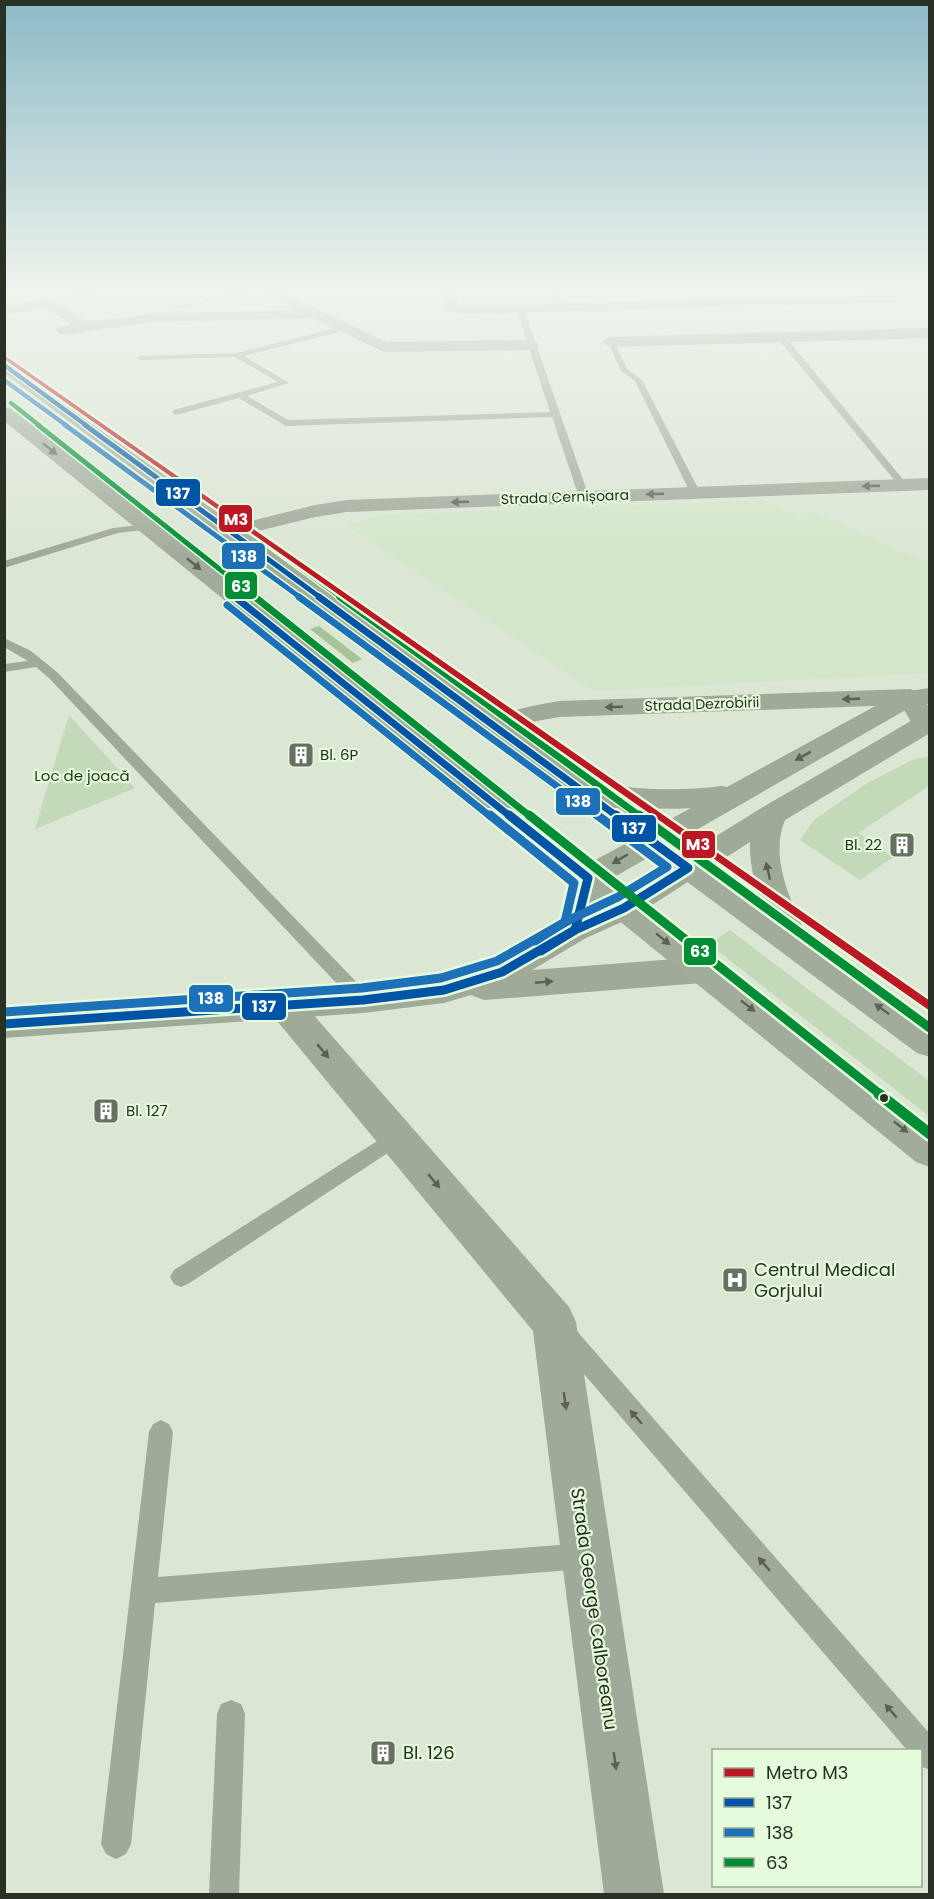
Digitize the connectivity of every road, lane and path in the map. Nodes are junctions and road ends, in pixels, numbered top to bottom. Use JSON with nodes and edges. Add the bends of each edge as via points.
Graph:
{"nodes":[{"id":1,"x":24,"y":380,"type":"edge"},
{"id":2,"x":279,"y":380,"type":"edge"},
{"id":3,"x":544,"y":380,"type":"edge"},
{"id":4,"x":637,"y":380,"type":"edge"},
{"id":5,"x":816,"y":380,"type":"edge"},
{"id":6,"x":240,"y":395,"type":"junction"},
{"id":7,"x":4,"y":412,"type":"edge"},
{"id":8,"x":176,"y":412,"type":"dead end"},
{"id":9,"x":556,"y":414,"type":"junction"},
{"id":10,"x":903,"y":485,"type":"junction"},
{"id":11,"x":928,"y":485,"type":"edge"},
{"id":12,"x":694,"y":492,"type":"junction"},
{"id":13,"x":584,"y":497,"type":"junction"},
{"id":14,"x":202,"y":510,"type":"junction"},
{"id":15,"x":148,"y":527,"type":"junction"},
{"id":16,"x":230,"y":532,"type":"junction"},
{"id":17,"x":4,"y":565,"type":"edge"},
{"id":18,"x":4,"y":642,"type":"edge"},
{"id":19,"x":40,"y":663,"type":"junction"},
{"id":20,"x":4,"y":668,"type":"edge"},
{"id":21,"x":920,"y":696,"type":"edge"},
{"id":22,"x":928,"y":724,"type":"edge"},
{"id":23,"x":498,"y":728,"type":"junction"},
{"id":24,"x":581,"y":789,"type":"junction"},
{"id":25,"x":740,"y":791,"type":"junction"},
{"id":26,"x":773,"y":814,"type":"junction"},
{"id":27,"x":652,"y":840,"type":"junction"},
{"id":28,"x":688,"y":868,"type":"junction"},
{"id":29,"x":588,"y":878,"type":"junction"},
{"id":30,"x":624,"y":908,"type":"junction"},
{"id":31,"x":575,"y":930,"type":"junction"},
{"id":32,"x":796,"y":945,"type":"junction"},
{"id":33,"x":702,"y":970,"type":"junction"},
{"id":34,"x":444,"y":990,"type":"junction"},
{"id":35,"x":363,"y":1000,"type":"junction"},
{"id":36,"x":285,"y":1006,"type":"junction"},
{"id":37,"x":4,"y":1024,"type":"edge"},
{"id":38,"x":930,"y":1043,"type":"edge"},
{"id":39,"x":396,"y":1137,"type":"junction"},
{"id":40,"x":930,"y":1150,"type":"edge"},
{"id":41,"x":181,"y":1277,"type":"dead end"},
{"id":42,"x":554,"y":1323,"type":"junction"},
{"id":43,"x":161,"y":1432,"type":"dead end"},
{"id":44,"x":586,"y":1556,"type":"junction"},
{"id":45,"x":145,"y":1591,"type":"junction"},
{"id":46,"x":231,"y":1714,"type":"dead end"},
{"id":47,"x":930,"y":1755,"type":"edge"},
{"id":48,"x":116,"y":1844,"type":"dead end"},
{"id":49,"x":224,"y":1894,"type":"edge"},
{"id":50,"x":634,"y":1894,"type":"edge"}],
"edges":[{"from":1,"to":14,"type":"main road"},
{"from":2,"to":6,"type":"lane","via":[[285,383]]},
{"from":3,"to":9,"type":"lane"},
{"from":4,"to":12,"type":"lane"},
{"from":5,"to":10,"type":"lane"},
{"from":6,"to":8,"type":"lane"},
{"from":6,"to":9,"type":"lane","via":[[286,423]]},
{"from":7,"to":15,"type":"main road","one_way":true},
{"from":9,"to":13,"type":"lane"},
{"from":10,"to":11,"type":"street","name":"Strada Cernișoara"},
{"from":10,"to":12,"type":"street","name":"Strada Cernișoara","one_way":true},
{"from":12,"to":13,"type":"street","name":"Strada Cernișoara","one_way":true},
{"from":13,"to":16,"type":"street","name":"Strada Cernișoara","one_way":true,"via":[[339,507]]},
{"from":14,"to":15,"type":"main road"},
{"from":14,"to":16,"type":"main road"},
{"from":15,"to":17,"type":"lane","via":[[117,530]]},
{"from":15,"to":29,"type":"main road","one_way":true},
{"from":16,"to":23,"type":"main road"},
{"from":18,"to":19,"type":"lane"},
{"from":19,"to":20,"type":"lane"},
{"from":19,"to":35,"type":"lane"},
{"from":21,"to":22,"type":"street"},
{"from":21,"to":23,"type":"street","name":"Strada Dezrobirii","one_way":true,"via":[[579,708],[530,714]]},
{"from":21,"to":25,"type":"main road","one_way":true},
{"from":22,"to":26,"type":"main road"},
{"from":23,"to":24,"type":"main road"},
{"from":24,"to":25,"type":"main road","via":[[656,800]]},
{"from":24,"to":27,"type":"main road"},
{"from":25,"to":26,"type":"main road"},
{"from":25,"to":27,"type":"main road"},
{"from":26,"to":28,"type":"main road"},
{"from":32,"to":26,"type":"main road","one_way":true,"via":[[766,864],[765,834]]},
{"from":27,"to":28,"type":"main road"},
{"from":27,"to":29,"type":"main road","one_way":true},
{"from":28,"to":30,"type":"main road"},
{"from":28,"to":32,"type":"main road"},
{"from":29,"to":30,"type":"main road"},
{"from":29,"to":31,"type":"main road"},
{"from":30,"to":31,"type":"main road"},
{"from":30,"to":33,"type":"main road","one_way":true},
{"from":31,"to":34,"type":"main road","via":[[502,972]]},
{"from":38,"to":32,"type":"main road","one_way":true},
{"from":34,"to":33,"type":"main road","one_way":true},
{"from":33,"to":40,"type":"main road","one_way":true},
{"from":34,"to":35,"type":"main road"},
{"from":35,"to":36,"type":"main road"},
{"from":36,"to":37,"type":"main road"},
{"from":36,"to":39,"type":"street","one_way":true},
{"from":39,"to":41,"type":"lane"},
{"from":39,"to":42,"type":"street","one_way":true},
{"from":42,"to":44,"type":"street","name":"Strada George Calboreanu","one_way":true},
{"from":47,"to":42,"type":"lane","one_way":true},
{"from":43,"to":45,"type":"lane"},
{"from":44,"to":45,"type":"lane"},
{"from":44,"to":50,"type":"street","name":"Strada George Calboreanu","one_way":true},
{"from":45,"to":48,"type":"lane"},
{"from":46,"to":49,"type":"lane"}]}
